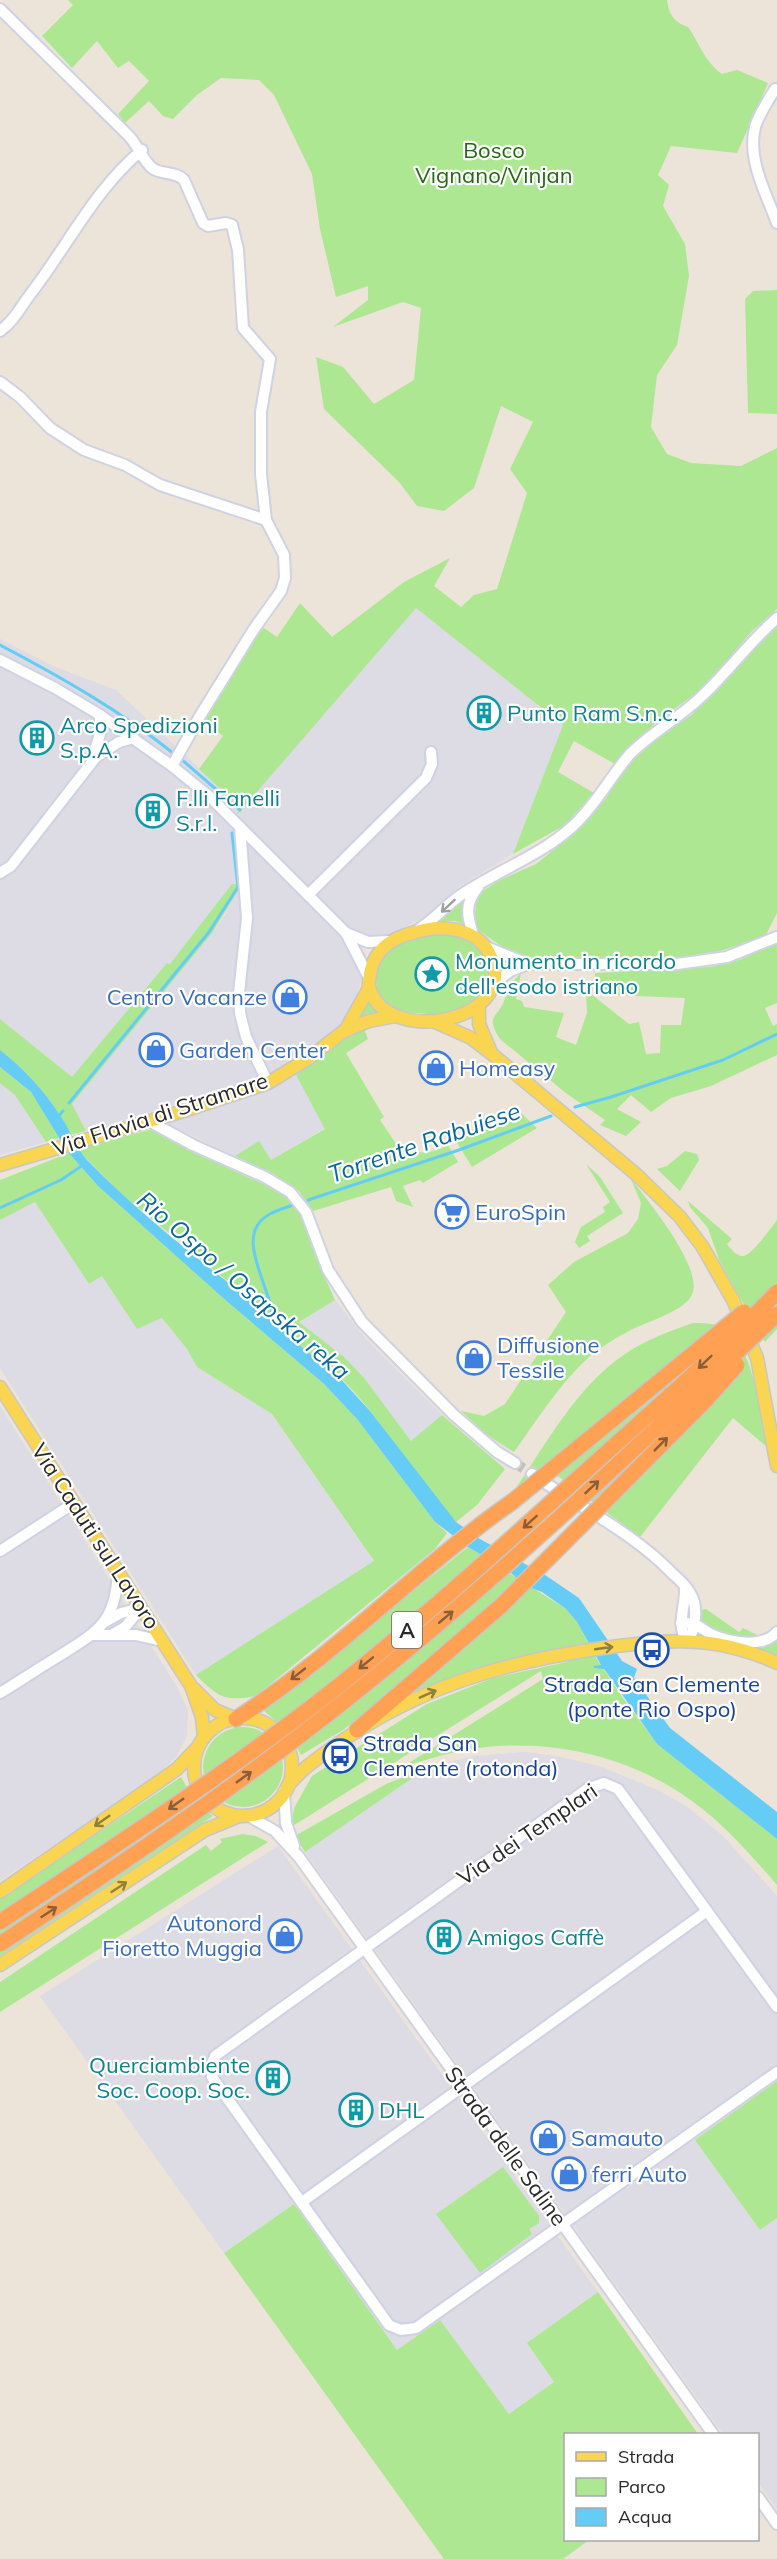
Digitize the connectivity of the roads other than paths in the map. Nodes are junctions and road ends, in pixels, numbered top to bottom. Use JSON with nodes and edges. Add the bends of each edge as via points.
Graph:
{"nodes":[{"id":1,"x":0,"y":9,"type":"edge"},
{"id":2,"x":775,"y":89,"type":"dead end"},
{"id":3,"x":142,"y":150,"type":"junction"},
{"id":4,"x":777,"y":224,"type":"edge"},
{"id":5,"x":0,"y":331,"type":"edge"},
{"id":6,"x":0,"y":382,"type":"edge"},
{"id":7,"x":266,"y":520,"type":"junction"},
{"id":8,"x":777,"y":618,"type":"edge"},
{"id":9,"x":0,"y":660,"type":"edge"},
{"id":10,"x":100,"y":715,"type":"junction"},
{"id":11,"x":134,"y":738,"type":"junction"},
{"id":12,"x":431,"y":752,"type":"dead end"},
{"id":13,"x":92,"y":760,"type":"junction"},
{"id":14,"x":172,"y":766,"type":"junction"},
{"id":15,"x":240,"y":827,"type":"junction"},
{"id":16,"x":0,"y":873,"type":"edge"},
{"id":17,"x":482,"y":882,"type":"junction"},
{"id":18,"x":308,"y":895,"type":"junction"},
{"id":19,"x":416,"y":931,"type":"junction"},
{"id":20,"x":346,"y":933,"type":"junction"},
{"id":21,"x":474,"y":937,"type":"junction"},
{"id":22,"x":777,"y":937,"type":"edge"},
{"id":23,"x":389,"y":941,"type":"junction"},
{"id":24,"x":486,"y":947,"type":"junction"},
{"id":25,"x":528,"y":964,"type":"junction"},
{"id":26,"x":496,"y":982,"type":"junction"},
{"id":27,"x":369,"y":983,"type":"junction"},
{"id":28,"x":479,"y":1004,"type":"junction"},
{"id":29,"x":396,"y":1016,"type":"junction"},
{"id":30,"x":435,"y":1022,"type":"junction"},
{"id":31,"x":345,"y":1031,"type":"junction"},
{"id":32,"x":492,"y":1054,"type":"junction"},
{"id":33,"x":268,"y":1083,"type":"junction"},
{"id":34,"x":149,"y":1120,"type":"junction"},
{"id":35,"x":0,"y":1165,"type":"edge"},
{"id":36,"x":777,"y":1285,"type":"edge"},
{"id":37,"x":777,"y":1292,"type":"edge"},
{"id":38,"x":777,"y":1314,"type":"edge"},
{"id":39,"x":777,"y":1321,"type":"edge"},
{"id":40,"x":1,"y":1390,"type":"edge"},
{"id":41,"x":515,"y":1463,"type":"tunnel mouth"},
{"id":42,"x":777,"y":1466,"type":"edge"},
{"id":43,"x":532,"y":1474,"type":"tunnel mouth"},
{"id":44,"x":74,"y":1503,"type":"junction"},
{"id":45,"x":0,"y":1551,"type":"edge"},
{"id":46,"x":118,"y":1571,"type":"junction"},
{"id":47,"x":685,"y":1587,"type":"junction"},
{"id":48,"x":141,"y":1608,"type":"junction"},
{"id":49,"x":104,"y":1622,"type":"junction"},
{"id":50,"x":681,"y":1623,"type":"junction"},
{"id":51,"x":694,"y":1623,"type":"junction"},
{"id":52,"x":113,"y":1634,"type":"junction"},
{"id":53,"x":93,"y":1635,"type":"junction"},
{"id":54,"x":775,"y":1635,"type":"edge"},
{"id":55,"x":162,"y":1641,"type":"junction"},
{"id":56,"x":688,"y":1642,"type":"junction"},
{"id":57,"x":774,"y":1661,"type":"edge"},
{"id":58,"x":191,"y":1686,"type":"junction"},
{"id":59,"x":0,"y":1693,"type":"edge"},
{"id":60,"x":236,"y":1719,"type":"junction"},
{"id":61,"x":357,"y":1730,"type":"junction"},
{"id":62,"x":201,"y":1742,"type":"junction"},
{"id":63,"x":286,"y":1789,"type":"junction"},
{"id":64,"x":244,"y":1816,"type":"junction"},
{"id":65,"x":299,"y":1857,"type":"junction"},
{"id":66,"x":0,"y":1892,"type":"edge"},
{"id":67,"x":707,"y":1911,"type":"junction"},
{"id":68,"x":0,"y":1922,"type":"edge"},
{"id":69,"x":0,"y":1944,"type":"edge"},
{"id":70,"x":364,"y":1947,"type":"junction"},
{"id":71,"x":0,"y":1965,"type":"edge"},
{"id":72,"x":777,"y":2007,"type":"edge"},
{"id":73,"x":777,"y":2072,"type":"edge"},
{"id":74,"x":463,"y":2086,"type":"junction"},
{"id":75,"x":302,"y":2202,"type":"junction"},
{"id":76,"x":562,"y":2225,"type":"junction"},
{"id":77,"x":712,"y":2433,"type":"edge"},
{"id":78,"x":759,"y":2498,"type":"edge"},
{"id":79,"x":777,"y":2524,"type":"edge"}],
"edges":[{"from":1,"to":3,"type":"street"},
{"from":2,"to":4,"type":"street","via":[[755,128],[754,155]]},
{"from":3,"to":5,"type":"street","via":[[107,184],[44,278],[14,319]]},
{"from":3,"to":7,"type":"street","via":[[153,168],[184,180],[203,223],[232,225],[238,250],[243,328],[270,359],[260,437]]},
{"from":6,"to":7,"type":"street","via":[[50,428],[84,450],[125,465],[160,485]]},
{"from":7,"to":14,"type":"street","via":[[286,561],[282,587]]},
{"from":8,"to":17,"type":"street","via":[[750,642],[700,699],[636,749],[569,829],[540,852]]},
{"from":9,"to":10,"type":"street"},
{"from":10,"to":11,"type":"street"},
{"from":10,"to":13,"type":"street","via":[[99,740]]},
{"from":11,"to":13,"type":"street","via":[[113,745]]},
{"from":11,"to":14,"type":"street"},
{"from":12,"to":18,"type":"street","via":[[432,764],[426,778]]},
{"from":13,"to":16,"type":"street","via":[[11,866]]},
{"from":14,"to":15,"type":"street"},
{"from":15,"to":18,"type":"street"},
{"from":15,"to":33,"type":"street","via":[[247,918],[240,1013],[246,1037]]},
{"from":17,"to":19,"type":"street","one_way":true},
{"from":17,"to":21,"type":"street","via":[[467,906]]},
{"from":18,"to":20,"type":"street"},
{"from":19,"to":21,"type":"main road","name":"Via Flavia di Stramare","via":[[455,928]]},
{"from":19,"to":23,"type":"main road","name":"Via Flavia di Stramare"},
{"from":20,"to":23,"type":"street","via":[[368,942]]},
{"from":20,"to":27,"type":"street"},
{"from":21,"to":24,"type":"main road","name":"Via Flavia di Stramare"},
{"from":22,"to":25,"type":"street","name":"Via Flavia di Stramare","via":[[703,962]]},
{"from":23,"to":27,"type":"main road","name":"Via Flavia di Stramare","via":[[372,966]]},
{"from":24,"to":25,"type":"street","name":"Via Flavia di Stramare"},
{"from":24,"to":26,"type":"main road","via":[[495,962]]},
{"from":25,"to":26,"type":"street","name":"Via Flavia di Stramare"},
{"from":26,"to":28,"type":"main road","name":"Via Flavia di Stramare"},
{"from":27,"to":29,"type":"main road","via":[[380,1004]]},
{"from":27,"to":31,"type":"main road","name":"Via Flavia di Stramare"},
{"from":28,"to":30,"type":"main road","name":"Via Flavia di Stramare","via":[[459,1017]]},
{"from":28,"to":32,"type":"main road","via":[[479,1024]]},
{"from":29,"to":30,"type":"main road","name":"Via Flavia di Stramare"},
{"from":29,"to":31,"type":"main road","name":"Via Flavia di Stramare"},
{"from":30,"to":32,"type":"main road","via":[[471,1038]]},
{"from":31,"to":33,"type":"main road","name":"Via Flavia di Stramare"},
{"from":32,"to":42,"type":"main road","via":[[654,1191],[702,1246],[733,1300],[757,1358]]},
{"from":33,"to":34,"type":"main road","name":"Via Flavia di Stramare"},
{"from":34,"to":35,"type":"main road","name":"Via Flavia di Stramare"},
{"from":34,"to":41,"type":"street","via":[[290,1192],[306,1212],[328,1270],[362,1322],[454,1415]]},
{"from":36,"to":60,"type":"highway","one_way":true,"bridge":true,"via":[[512,1502],[468,1532],[355,1629]]},
{"from":37,"to":68,"type":"highway","number":"A","one_way":true,"bridge":true,"via":[[643,1419],[395,1640],[224,1771]]},
{"from":69,"to":38,"type":"highway","number":"A","one_way":true,"bridge":true,"via":[[143,1850],[341,1703],[492,1578]]},
{"from":61,"to":39,"type":"highway","one_way":true,"bridge":true,"via":[[502,1605],[705,1401]]},
{"from":40,"to":44,"type":"main road","name":"Via Caduti sul Lavoro"},
{"from":43,"to":47,"type":"street","via":[[630,1537]]},
{"from":44,"to":45,"type":"street"},
{"from":44,"to":46,"type":"main road","name":"Via Caduti sul Lavoro"},
{"from":46,"to":48,"type":"main road","name":"Via Caduti sul Lavoro"},
{"from":46,"to":49,"type":"street","via":[[117,1592]]},
{"from":47,"to":50,"type":"street"},
{"from":47,"to":51,"type":"street","via":[[694,1605]]},
{"from":48,"to":49,"type":"street"},
{"from":48,"to":52,"type":"street","via":[[125,1627]]},
{"from":48,"to":55,"type":"main road","name":"Via Caduti sul Lavoro"},
{"from":49,"to":53,"type":"street"},
{"from":50,"to":51,"type":"street"},
{"from":50,"to":56,"type":"street"},
{"from":51,"to":54,"type":"street","via":[[715,1636],[742,1642]]},
{"from":51,"to":56,"type":"street"},
{"from":52,"to":53,"type":"street"},
{"from":52,"to":55,"type":"street"},
{"from":53,"to":59,"type":"street"},
{"from":55,"to":58,"type":"main road","name":"Via Caduti sul Lavoro"},
{"from":56,"to":57,"type":"main road","via":[[726,1646]]},
{"from":61,"to":56,"type":"main road","one_way":true,"via":[[480,1672],[572,1652],[637,1643]]},
{"from":58,"to":60,"type":"main road","name":"Via Caduti sul Lavoro","via":[[215,1710]]},
{"from":58,"to":62,"type":"main road","name":"Via Caduti sul Lavoro","via":[[202,1717]]},
{"from":60,"to":62,"type":"main road","via":[[216,1726]]},
{"from":60,"to":63,"type":"main road","via":[[258,1721],[284,1741],[292,1765]]},
{"from":61,"to":63,"type":"main road","via":[[307,1766]]},
{"from":62,"to":64,"type":"main road","via":[[194,1762],[199,1790],[212,1806],[227,1814]]},
{"from":62,"to":66,"type":"main road","one_way":true,"via":[[177,1769]]},
{"from":63,"to":64,"type":"main road","via":[[269,1809]]},
{"from":63,"to":65,"type":"street","name":"Strada delle Saline","via":[[283,1804],[287,1828]]},
{"from":64,"to":65,"type":"street","name":"Strada delle Saline","via":[[275,1831]]},
{"from":71,"to":64,"type":"main road","one_way":true,"via":[[205,1830]]},
{"from":65,"to":70,"type":"street","name":"Strada delle Saline"},
{"from":67,"to":70,"type":"street","name":"Via dei Templari","via":[[618,1789],[604,1783],[587,1789]]},
{"from":67,"to":72,"type":"street","name":"Via dei Templari"},
{"from":67,"to":74,"type":"street"},
{"from":70,"to":74,"type":"street","name":"Strada delle Saline"},
{"from":70,"to":75,"type":"street","name":"Via dei Templari","via":[[215,2056],[211,2066],[212,2077]]},
{"from":73,"to":76,"type":"street"},
{"from":74,"to":75,"type":"street"},
{"from":74,"to":76,"type":"street","name":"Strada delle Saline"},
{"from":75,"to":76,"type":"street","name":"Via dei Templari","via":[[389,2325],[401,2330],[416,2328]]},
{"from":76,"to":77,"type":"street","name":"Strada delle Saline"},
{"from":78,"to":79,"type":"street"}]}
